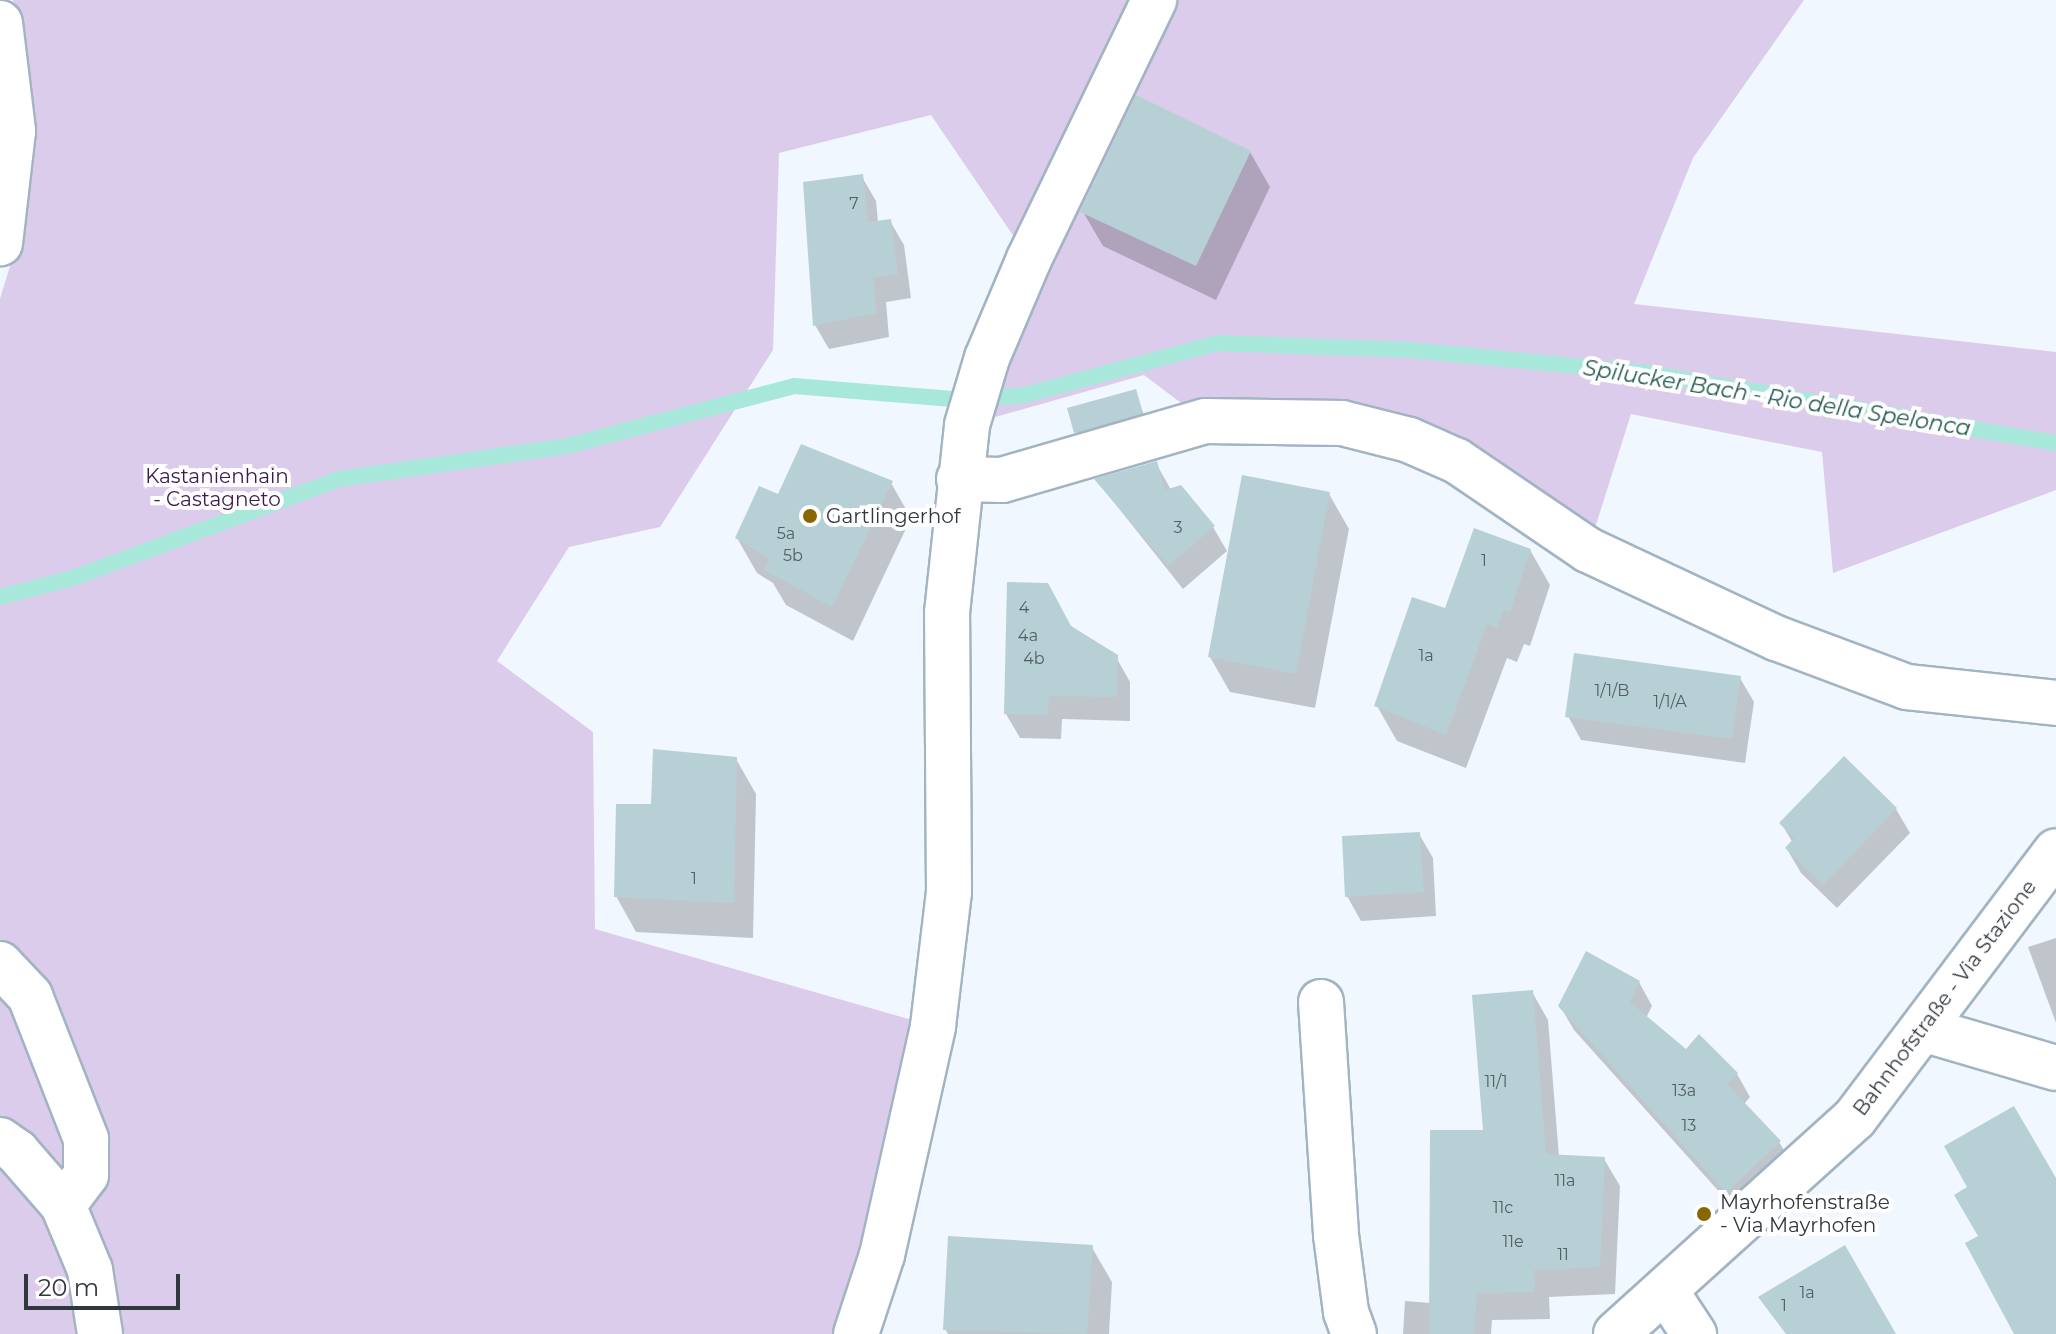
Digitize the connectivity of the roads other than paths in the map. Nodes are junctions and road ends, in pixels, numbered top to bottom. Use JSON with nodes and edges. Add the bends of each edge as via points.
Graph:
{"nodes":[{"id":1,"x":1154,"y":0,"type":"edge"},
{"id":2,"x":0,"y":23,"type":"edge"},
{"id":3,"x":0,"y":243,"type":"edge"},
{"id":4,"x":959,"y":479,"type":"junction"},
{"id":5,"x":2056,"y":703,"type":"edge"},
{"id":6,"x":2056,"y":851,"type":"edge"},
{"id":7,"x":0,"y":964,"type":"edge"},
{"id":8,"x":1321,"y":1002,"type":"dead end"},
{"id":9,"x":1926,"y":1030,"type":"junction"},
{"id":10,"x":2056,"y":1068,"type":"edge"},
{"id":11,"x":0,"y":1140,"type":"edge"},
{"id":12,"x":63,"y":1205,"type":"junction"},
{"id":13,"x":1665,"y":1290,"type":"junction"},
{"id":14,"x":100,"y":1334,"type":"edge"},
{"id":15,"x":856,"y":1334,"type":"edge"},
{"id":16,"x":1354,"y":1334,"type":"edge"},
{"id":17,"x":1616,"y":1334,"type":"edge"},
{"id":18,"x":1694,"y":1334,"type":"edge"}],
"edges":[{"from":1,"to":4,"type":"street","via":[[1029,259],[983,369]]},
{"from":2,"to":3,"type":"street","via":[[13,131]]},
{"from":4,"to":5,"type":"street","via":[[1002,480],[1205,421],[1342,423],[1409,440],[1457,461],[1588,550],[1776,638],[1907,687]]},
{"from":4,"to":15,"type":"street","via":[[947,613],[949,892],[935,1012],[882,1255]]},
{"from":6,"to":9,"type":"street","name":"Bahnhofstraße - Via Stazione"},
{"from":7,"to":12,"type":"street","via":[[30,996],[86,1139],[86,1175]]},
{"from":8,"to":16,"type":"street","via":[[1336,1235]]},
{"from":9,"to":10,"type":"street"},
{"from":9,"to":13,"type":"street","name":"Bahnhofstraße - Via Stazione","via":[[1855,1118]]},
{"from":11,"to":12,"type":"street"},
{"from":12,"to":14,"type":"street","via":[[90,1270]]},
{"from":13,"to":17,"type":"street","name":"Bahnhofstraße - Via Stazione"},
{"from":13,"to":18,"type":"street"}]}
